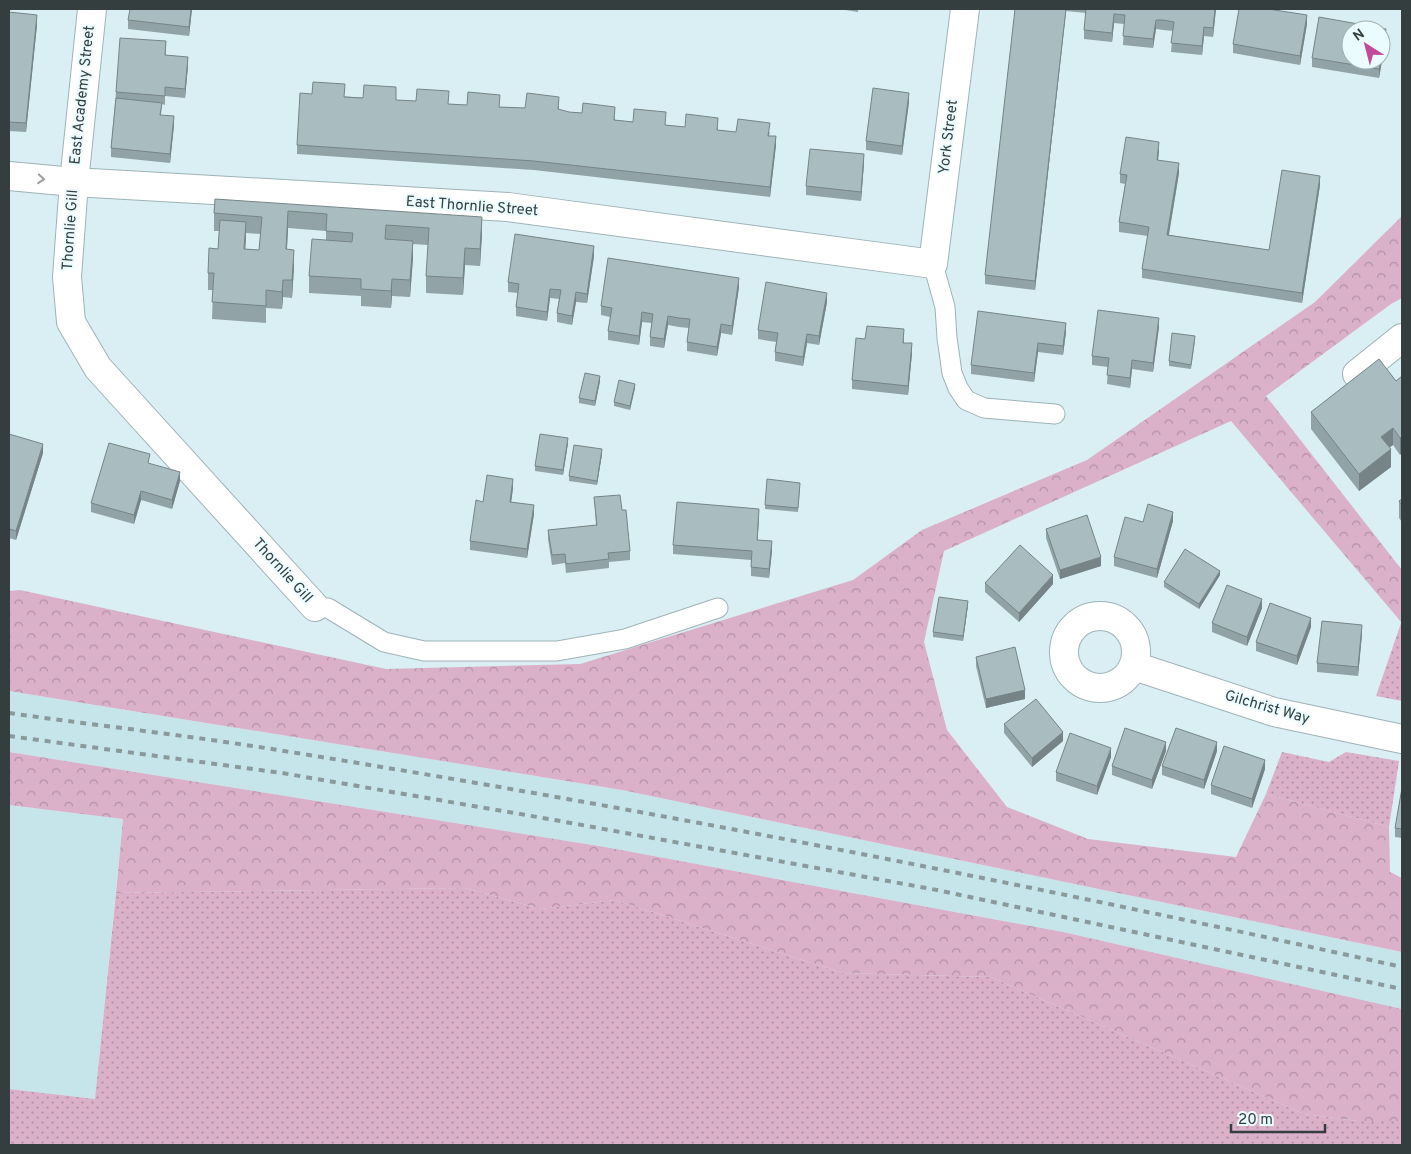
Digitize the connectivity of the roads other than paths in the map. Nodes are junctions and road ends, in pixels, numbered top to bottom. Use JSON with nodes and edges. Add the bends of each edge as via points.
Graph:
{"nodes":[{"id":1,"x":86,"y":9,"type":"edge"},
{"id":2,"x":965,"y":9,"type":"edge"},
{"id":3,"x":9,"y":176,"type":"edge"},
{"id":4,"x":74,"y":182,"type":"junction"},
{"id":5,"x":933,"y":264,"type":"junction"},
{"id":6,"x":1402,"y":338,"type":"edge"},
{"id":7,"x":1356,"y":374,"type":"edge"},
{"id":8,"x":1055,"y":414,"type":"dead end"},
{"id":9,"x":315,"y":607,"type":"joint"},
{"id":10,"x":718,"y":608,"type":"dead end"},
{"id":11,"x":1134,"y":666,"type":"dead end"},
{"id":12,"x":1402,"y":739,"type":"edge"}],
"edges":[{"from":1,"to":4,"type":"street","name":"East Academy Street"},
{"from":2,"to":5,"type":"street","name":"York Street"},
{"from":3,"to":4,"type":"street","name":"East Thornlie Street","one_way":true},
{"from":4,"to":5,"type":"street","name":"East Thornlie Street","via":[[508,207]]},
{"from":4,"to":9,"type":"street","name":"Thornlie Gill","via":[[67,277],[71,322],[98,368]]},
{"from":5,"to":8,"type":"lane","via":[[945,306],[952,373],[966,400],[984,408]]},
{"from":6,"to":7,"type":"street"},
{"from":9,"to":10,"type":"lane","name":"Thornlie Gill","via":[[328,608],[384,642],[424,651],[548,652],[625,639]]},
{"from":11,"to":12,"type":"street","name":"Gilchrist Way","via":[[1274,712]]}]}
